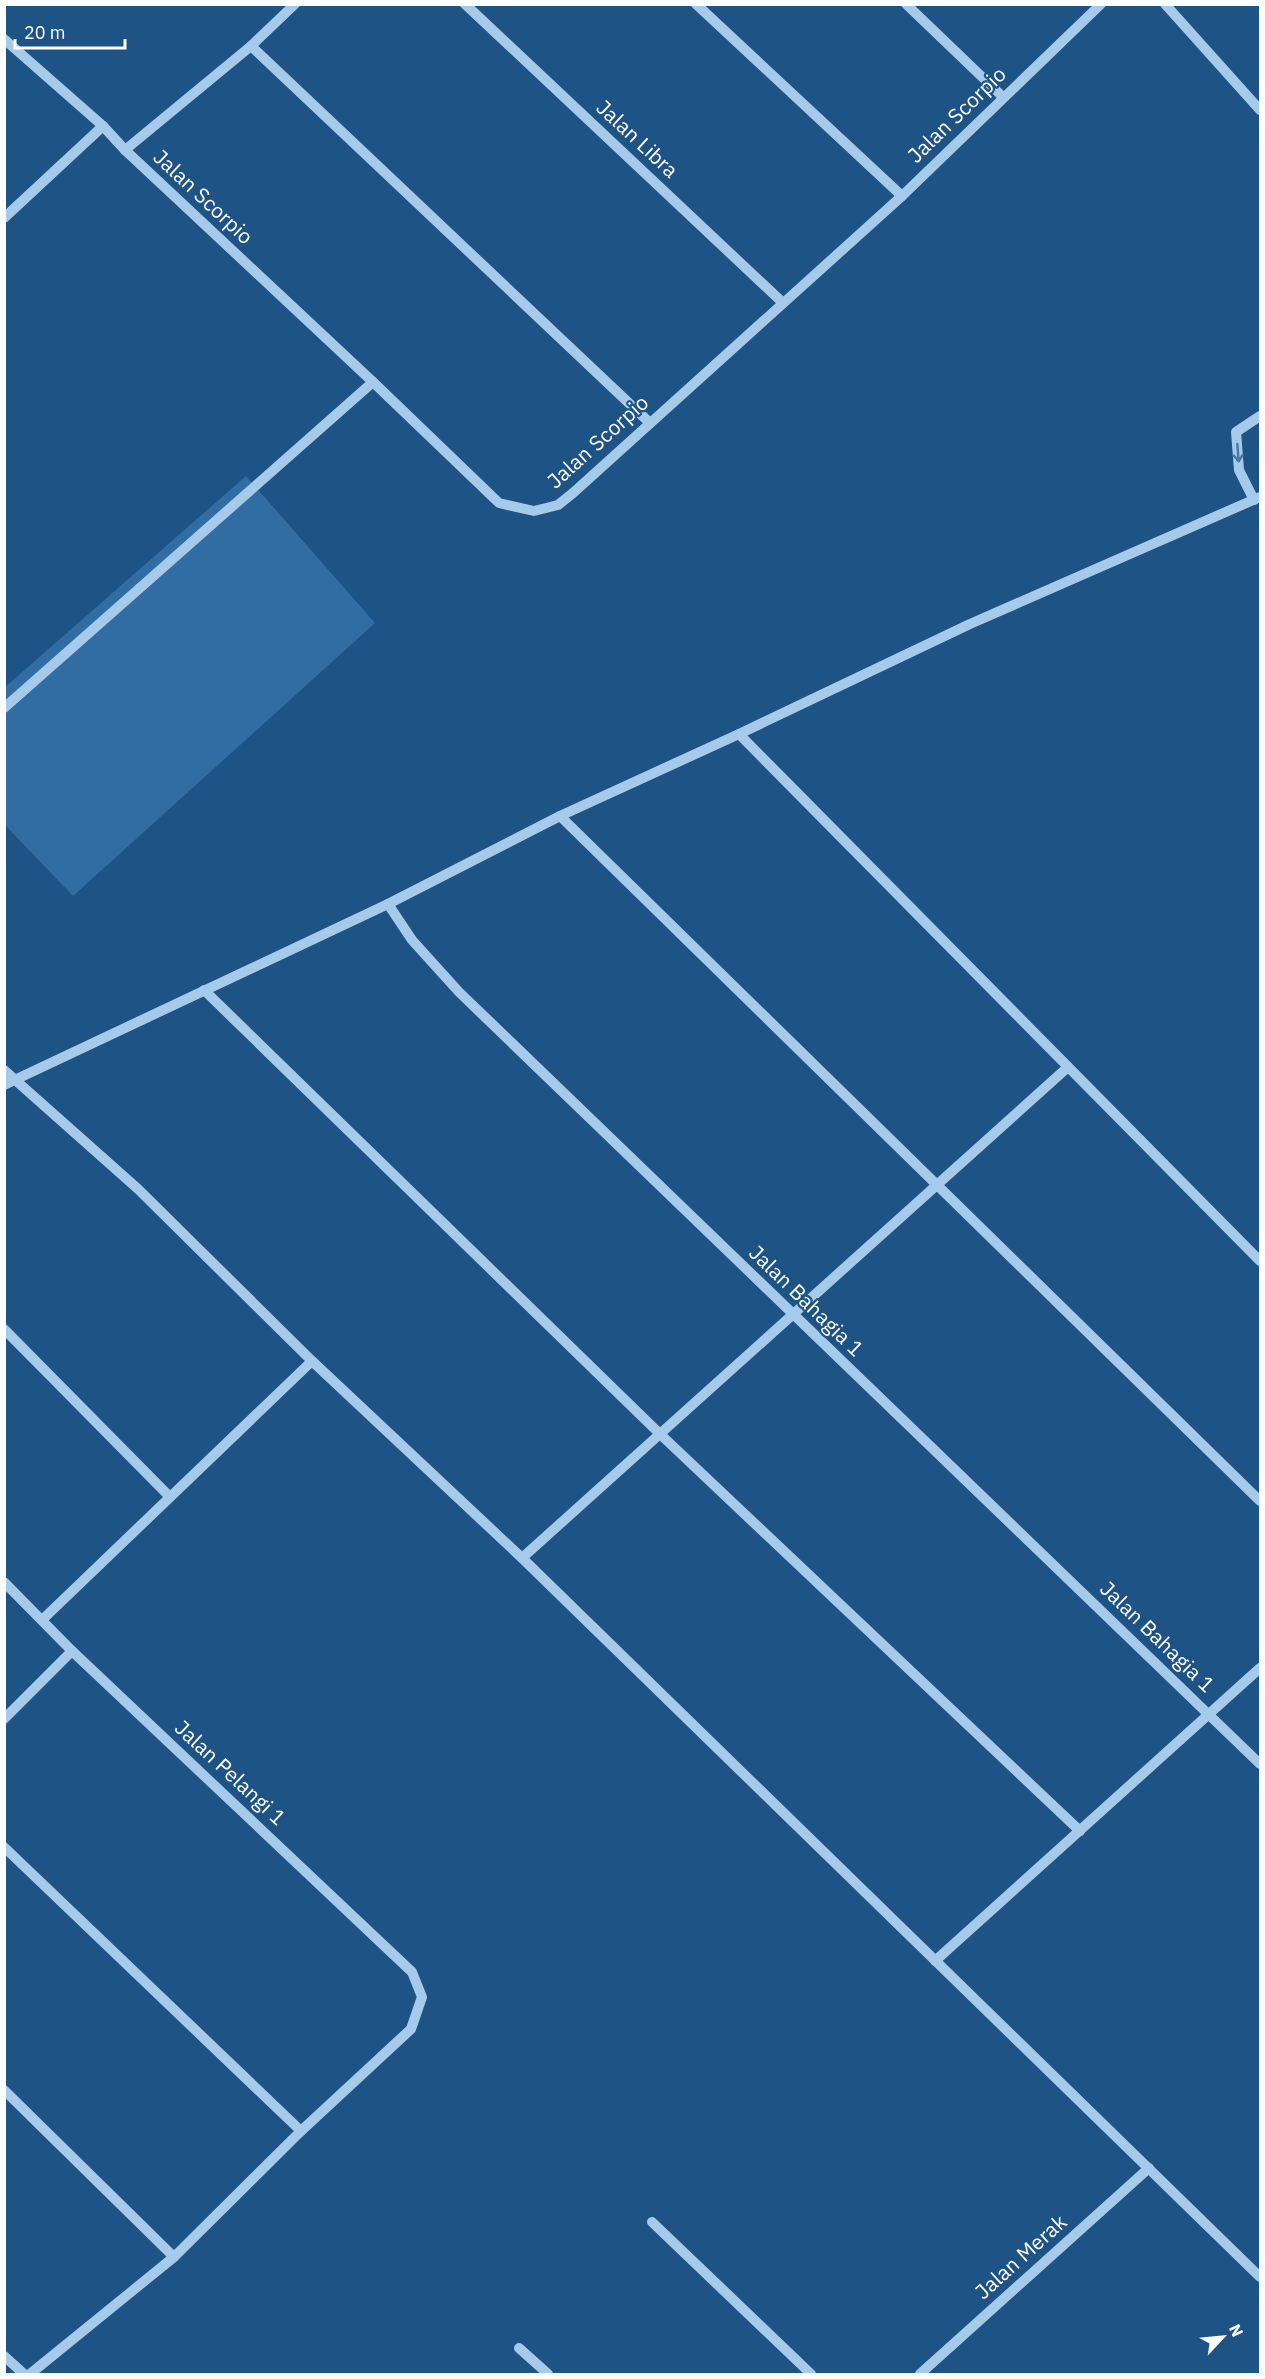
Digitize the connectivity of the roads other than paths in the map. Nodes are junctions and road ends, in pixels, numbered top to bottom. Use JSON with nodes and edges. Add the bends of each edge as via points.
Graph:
{"nodes":[{"id":1,"x":295,"y":4,"type":"edge"},
{"id":2,"x":465,"y":4,"type":"edge"},
{"id":3,"x":696,"y":4,"type":"edge"},
{"id":4,"x":906,"y":4,"type":"edge"},
{"id":5,"x":1101,"y":4,"type":"edge"},
{"id":6,"x":1165,"y":4,"type":"edge"},
{"id":7,"x":4,"y":39,"type":"edge"},
{"id":8,"x":251,"y":46,"type":"junction"},
{"id":9,"x":1003,"y":98,"type":"junction"},
{"id":10,"x":1260,"y":110,"type":"edge"},
{"id":11,"x":103,"y":126,"type":"junction"},
{"id":12,"x":125,"y":150,"type":"junction"},
{"id":13,"x":902,"y":196,"type":"junction"},
{"id":14,"x":4,"y":218,"type":"edge"},
{"id":15,"x":782,"y":302,"type":"junction"},
{"id":16,"x":373,"y":382,"type":"junction"},
{"id":17,"x":1260,"y":416,"type":"edge"},
{"id":18,"x":650,"y":423,"type":"junction"},
{"id":19,"x":1257,"y":498,"type":"edge"},
{"id":20,"x":4,"y":708,"type":"edge"},
{"id":21,"x":739,"y":734,"type":"junction"},
{"id":22,"x":560,"y":816,"type":"junction"},
{"id":23,"x":388,"y":904,"type":"junction"},
{"id":24,"x":204,"y":990,"type":"junction"},
{"id":25,"x":1068,"y":1067,"type":"junction"},
{"id":26,"x":4,"y":1070,"type":"edge"},
{"id":27,"x":15,"y":1080,"type":"junction"},
{"id":28,"x":4,"y":1085,"type":"edge"},
{"id":29,"x":936,"y":1185,"type":"junction"},
{"id":30,"x":1260,"y":1261,"type":"edge"},
{"id":31,"x":792,"y":1315,"type":"junction"},
{"id":32,"x":4,"y":1329,"type":"edge"},
{"id":33,"x":312,"y":1361,"type":"junction"},
{"id":34,"x":660,"y":1434,"type":"junction"},
{"id":35,"x":170,"y":1497,"type":"junction"},
{"id":36,"x":1260,"y":1501,"type":"edge"},
{"id":37,"x":522,"y":1558,"type":"junction"},
{"id":38,"x":4,"y":1582,"type":"edge"},
{"id":39,"x":42,"y":1620,"type":"junction"},
{"id":40,"x":72,"y":1651,"type":"junction"},
{"id":41,"x":1260,"y":1668,"type":"edge"},
{"id":42,"x":1209,"y":1714,"type":"junction"},
{"id":43,"x":4,"y":1719,"type":"edge"},
{"id":44,"x":1260,"y":1764,"type":"edge"},
{"id":45,"x":1080,"y":1831,"type":"junction"},
{"id":46,"x":4,"y":1847,"type":"edge"},
{"id":47,"x":936,"y":1961,"type":"junction"},
{"id":48,"x":4,"y":2090,"type":"edge"},
{"id":49,"x":301,"y":2131,"type":"junction"},
{"id":50,"x":1149,"y":2168,"type":"junction"},
{"id":51,"x":652,"y":2222,"type":"dead end"},
{"id":52,"x":174,"y":2257,"type":"junction"},
{"id":53,"x":1260,"y":2277,"type":"edge"},
{"id":54,"x":519,"y":2348,"type":"dead end"},
{"id":55,"x":4,"y":2356,"type":"edge"},
{"id":56,"x":24,"y":2374,"type":"edge"},
{"id":57,"x":30,"y":2374,"type":"edge"},
{"id":58,"x":548,"y":2374,"type":"edge"},
{"id":59,"x":812,"y":2374,"type":"edge"},
{"id":60,"x":920,"y":2374,"type":"edge"}],
"edges":[{"from":1,"to":8,"type":"street"},
{"from":2,"to":15,"type":"street","name":"Jalan Libra"},
{"from":3,"to":13,"type":"street"},
{"from":4,"to":9,"type":"street"},
{"from":5,"to":9,"type":"street","name":"Jalan Scorpio"},
{"from":6,"to":10,"type":"street"},
{"from":7,"to":11,"type":"street","name":"Jalan Scorpio"},
{"from":8,"to":12,"type":"street"},
{"from":8,"to":18,"type":"street"},
{"from":9,"to":13,"type":"street","name":"Jalan Scorpio"},
{"from":11,"to":12,"type":"street","name":"Jalan Scorpio"},
{"from":11,"to":14,"type":"street"},
{"from":12,"to":16,"type":"street","name":"Jalan Scorpio"},
{"from":13,"to":15,"type":"street","name":"Jalan Scorpio"},
{"from":15,"to":18,"type":"street","name":"Jalan Scorpio"},
{"from":16,"to":18,"type":"street","name":"Jalan Scorpio","via":[[499,503],[534,512],[558,505]]},
{"from":16,"to":20,"type":"street"},
{"from":17,"to":19,"type":"street","one_way":true,"via":[[1236,432],[1239,470]]},
{"from":19,"to":21,"type":"street","via":[[970,624]]},
{"from":21,"to":22,"type":"street"},
{"from":21,"to":25,"type":"street"},
{"from":22,"to":23,"type":"street"},
{"from":22,"to":29,"type":"street"},
{"from":23,"to":24,"type":"street"},
{"from":23,"to":31,"type":"street","name":"Jalan Bahagia 1","via":[[412,940],[459,992]]},
{"from":24,"to":27,"type":"street"},
{"from":24,"to":34,"type":"street"},
{"from":25,"to":29,"type":"street"},
{"from":25,"to":30,"type":"street"},
{"from":26,"to":27,"type":"street"},
{"from":27,"to":28,"type":"street"},
{"from":27,"to":33,"type":"street","via":[[138,1190]]},
{"from":29,"to":31,"type":"street"},
{"from":29,"to":36,"type":"street"},
{"from":31,"to":34,"type":"street"},
{"from":31,"to":42,"type":"street","name":"Jalan Bahagia 1"},
{"from":32,"to":35,"type":"street"},
{"from":33,"to":35,"type":"street"},
{"from":33,"to":37,"type":"street"},
{"from":34,"to":37,"type":"street"},
{"from":34,"to":45,"type":"street"},
{"from":35,"to":39,"type":"street"},
{"from":37,"to":47,"type":"street"},
{"from":38,"to":39,"type":"street","name":"Jalan Pelangi 1"},
{"from":39,"to":40,"type":"street","name":"Jalan Pelangi 1"},
{"from":40,"to":43,"type":"street"},
{"from":40,"to":49,"type":"street","name":"Jalan Pelangi 1","via":[[412,1971],[422,1997],[411,2028]]},
{"from":41,"to":42,"type":"street"},
{"from":42,"to":44,"type":"street","name":"Jalan Bahagia 1"},
{"from":42,"to":45,"type":"street"},
{"from":45,"to":47,"type":"street"},
{"from":46,"to":49,"type":"street"},
{"from":47,"to":50,"type":"street"},
{"from":48,"to":52,"type":"street"},
{"from":49,"to":52,"type":"street"},
{"from":50,"to":53,"type":"street"},
{"from":50,"to":60,"type":"street","name":"Jalan Merak"},
{"from":51,"to":59,"type":"street"},
{"from":52,"to":57,"type":"street"},
{"from":54,"to":58,"type":"street"},
{"from":55,"to":56,"type":"street"}]}
